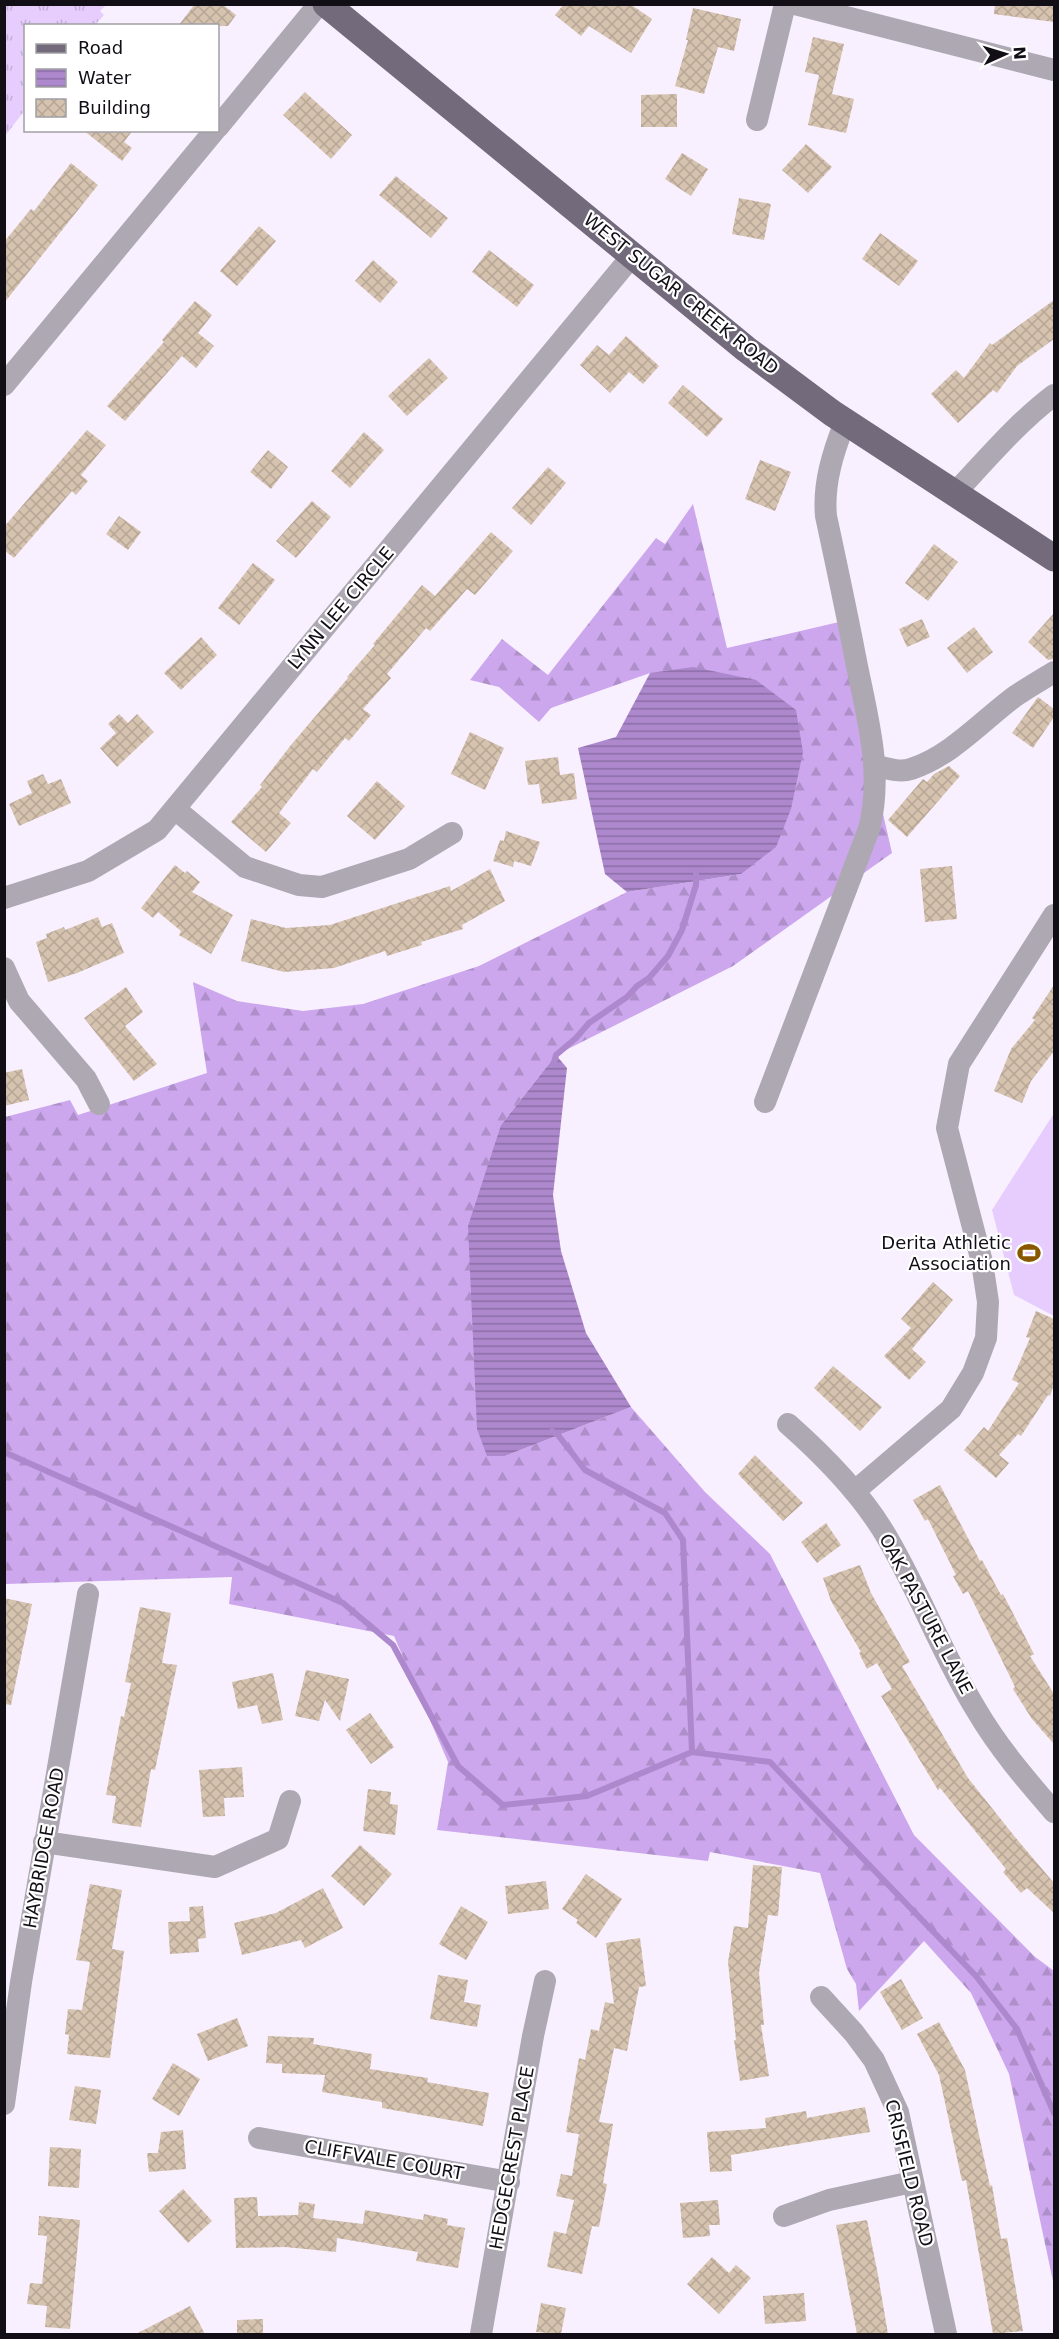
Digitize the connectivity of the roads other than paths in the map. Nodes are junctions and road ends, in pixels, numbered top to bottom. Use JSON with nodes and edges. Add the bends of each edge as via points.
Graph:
{"nodes":[{"id":1,"x":319,"y":4,"type":"edge"},
{"id":2,"x":326,"y":4,"type":"edge"},
{"id":3,"x":785,"y":4,"type":"edge"},
{"id":4,"x":795,"y":4,"type":"edge"},
{"id":5,"x":1054,"y":70,"type":"edge"},
{"id":6,"x":757,"y":120,"type":"dead end"},
{"id":7,"x":219,"y":125,"type":"edge"},
{"id":8,"x":214,"y":132,"type":"edge"},
{"id":9,"x":632,"y":256,"type":"junction"},
{"id":10,"x":4,"y":385,"type":"edge"},
{"id":11,"x":1054,"y":394,"type":"edge"},
{"id":12,"x":844,"y":422,"type":"junction"},
{"id":13,"x":954,"y":494,"type":"junction"},
{"id":14,"x":1054,"y":558,"type":"edge"},
{"id":15,"x":1054,"y":672,"type":"edge"},
{"id":16,"x":874,"y":765,"type":"junction"},
{"id":17,"x":175,"y":809,"type":"junction"},
{"id":18,"x":452,"y":833,"type":"dead end"},
{"id":19,"x":4,"y":897,"type":"edge"},
{"id":20,"x":1054,"y":915,"type":"edge"},
{"id":21,"x":4,"y":968,"type":"edge"},
{"id":22,"x":765,"y":1102,"type":"dead end"},
{"id":23,"x":99,"y":1104,"type":"dead end"},
{"id":24,"x":788,"y":1424,"type":"dead end"},
{"id":25,"x":855,"y":1491,"type":"junction"},
{"id":26,"x":87,"y":1594,"type":"dead end"},
{"id":27,"x":290,"y":1801,"type":"dead end"},
{"id":28,"x":1054,"y":1812,"type":"edge"},
{"id":29,"x":44,"y":1842,"type":"junction"},
{"id":30,"x":545,"y":1982,"type":"dead end"},
{"id":31,"x":821,"y":1998,"type":"dead end"},
{"id":32,"x":4,"y":2104,"type":"edge"},
{"id":33,"x":259,"y":2138,"type":"dead end"},
{"id":34,"x":509,"y":2182,"type":"junction"},
{"id":35,"x":912,"y":2182,"type":"junction"},
{"id":36,"x":784,"y":2216,"type":"dead end"},
{"id":37,"x":481,"y":2334,"type":"edge"},
{"id":38,"x":946,"y":2334,"type":"edge"}],
"edges":[{"from":1,"to":7,"type":"street"},
{"from":2,"to":9,"type":"main road","name":"WEST SUGAR CREEK ROAD"},
{"from":3,"to":6,"type":"street"},
{"from":4,"to":5,"type":"street"},
{"from":8,"to":10,"type":"street"},
{"from":9,"to":12,"type":"main road","name":"WEST SUGAR CREEK ROAD"},
{"from":9,"to":17,"type":"street","name":"LYNN LEE CIRCLE"},
{"from":11,"to":13,"type":"street"},
{"from":12,"to":13,"type":"main road","name":"WEST SUGAR CREEK ROAD"},
{"from":12,"to":16,"type":"street","via":[[834,450],[826,516],[868,716]]},
{"from":13,"to":14,"type":"main road","name":"WEST SUGAR CREEK ROAD"},
{"from":15,"to":16,"type":"street","via":[[910,770]]},
{"from":16,"to":22,"type":"street","via":[[874,808],[869,829]]},
{"from":17,"to":18,"type":"street","via":[[245,867],[275,879],[310,886],[322,887],[409,859]]},
{"from":17,"to":19,"type":"street","name":"LYNN LEE CIRCLE","via":[[157,830],[88,871]]},
{"from":20,"to":25,"type":"street","via":[[959,1064],[947,1128],[982,1262],[988,1302],[986,1338],[973,1373],[951,1409]]},
{"from":21,"to":23,"type":"street","via":[[19,1001],[86,1079]]},
{"from":24,"to":25,"type":"street","name":"OAK PASTURE LANE"},
{"from":25,"to":28,"type":"street","name":"OAK PASTURE LANE","via":[[886,1537],[977,1712]]},
{"from":26,"to":29,"type":"street","name":"HAYBRIDGE ROAD"},
{"from":27,"to":29,"type":"street","via":[[278,1839],[215,1867]]},
{"from":29,"to":32,"type":"street","name":"HAYBRIDGE ROAD"},
{"from":30,"to":34,"type":"street","name":"HEDGECREST PLACE"},
{"from":31,"to":35,"type":"street","name":"CRISFIELD ROAD","via":[[854,2033],[888,2088],[898,2112]]},
{"from":33,"to":34,"type":"street","name":"CLIFFVALE COURT"},
{"from":34,"to":37,"type":"street","name":"HEDGECREST PLACE"},
{"from":35,"to":36,"type":"street","via":[[829,2200]]},
{"from":35,"to":38,"type":"street","name":"CRISFIELD ROAD"}]}
